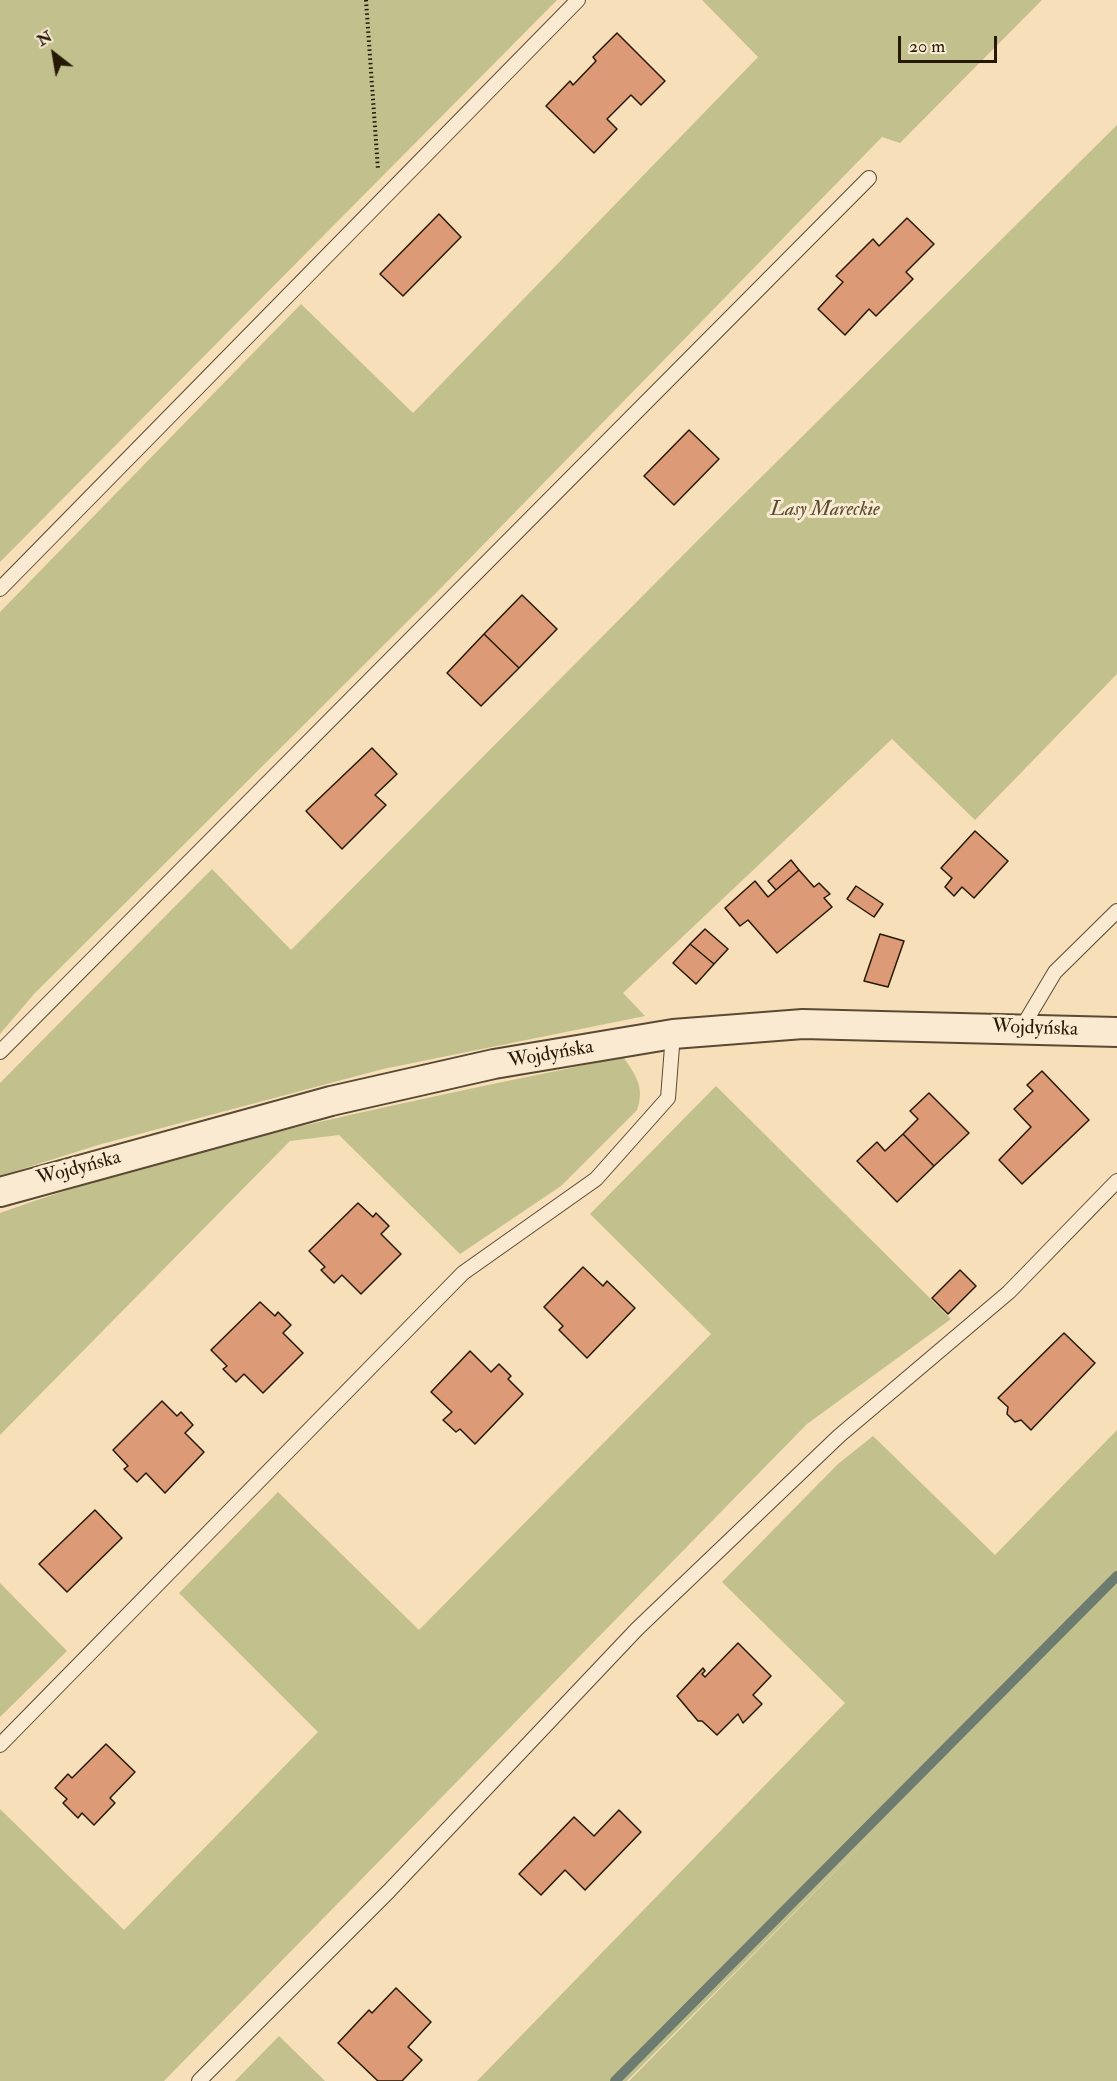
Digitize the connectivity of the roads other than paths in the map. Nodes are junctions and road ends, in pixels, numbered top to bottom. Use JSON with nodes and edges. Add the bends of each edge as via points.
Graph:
{"nodes":[{"id":1,"x":578,"y":0,"type":"edge"},
{"id":2,"x":869,"y":178,"type":"dead end"},
{"id":3,"x":0,"y":589,"type":"edge"},
{"id":4,"x":1117,"y":911,"type":"edge"},
{"id":5,"x":1021,"y":1029,"type":"junction"},
{"id":6,"x":1117,"y":1032,"type":"edge"},
{"id":7,"x":673,"y":1034,"type":"junction"},
{"id":8,"x":0,"y":1052,"type":"edge"},
{"id":9,"x":1117,"y":1181,"type":"edge"},
{"id":10,"x":0,"y":1192,"type":"edge"},
{"id":11,"x":0,"y":1745,"type":"edge"},
{"id":12,"x":199,"y":2081,"type":"edge"}],
"edges":[{"from":1,"to":3,"type":"lane"},
{"from":2,"to":8,"type":"lane"},
{"from":4,"to":5,"type":"lane","via":[[1055,972]]},
{"from":5,"to":6,"type":"street","name":"Wojdyńska"},
{"from":5,"to":7,"type":"street","name":"Wojdyńska","via":[[803,1024]]},
{"from":7,"to":10,"type":"street","name":"Wojdyńska","via":[[494,1064],[331,1101]]},
{"from":7,"to":11,"type":"lane","via":[[668,1098],[596,1179],[464,1273]]},
{"from":9,"to":12,"type":"lane","via":[[1009,1292],[839,1436],[637,1629],[388,1891]]}]}
